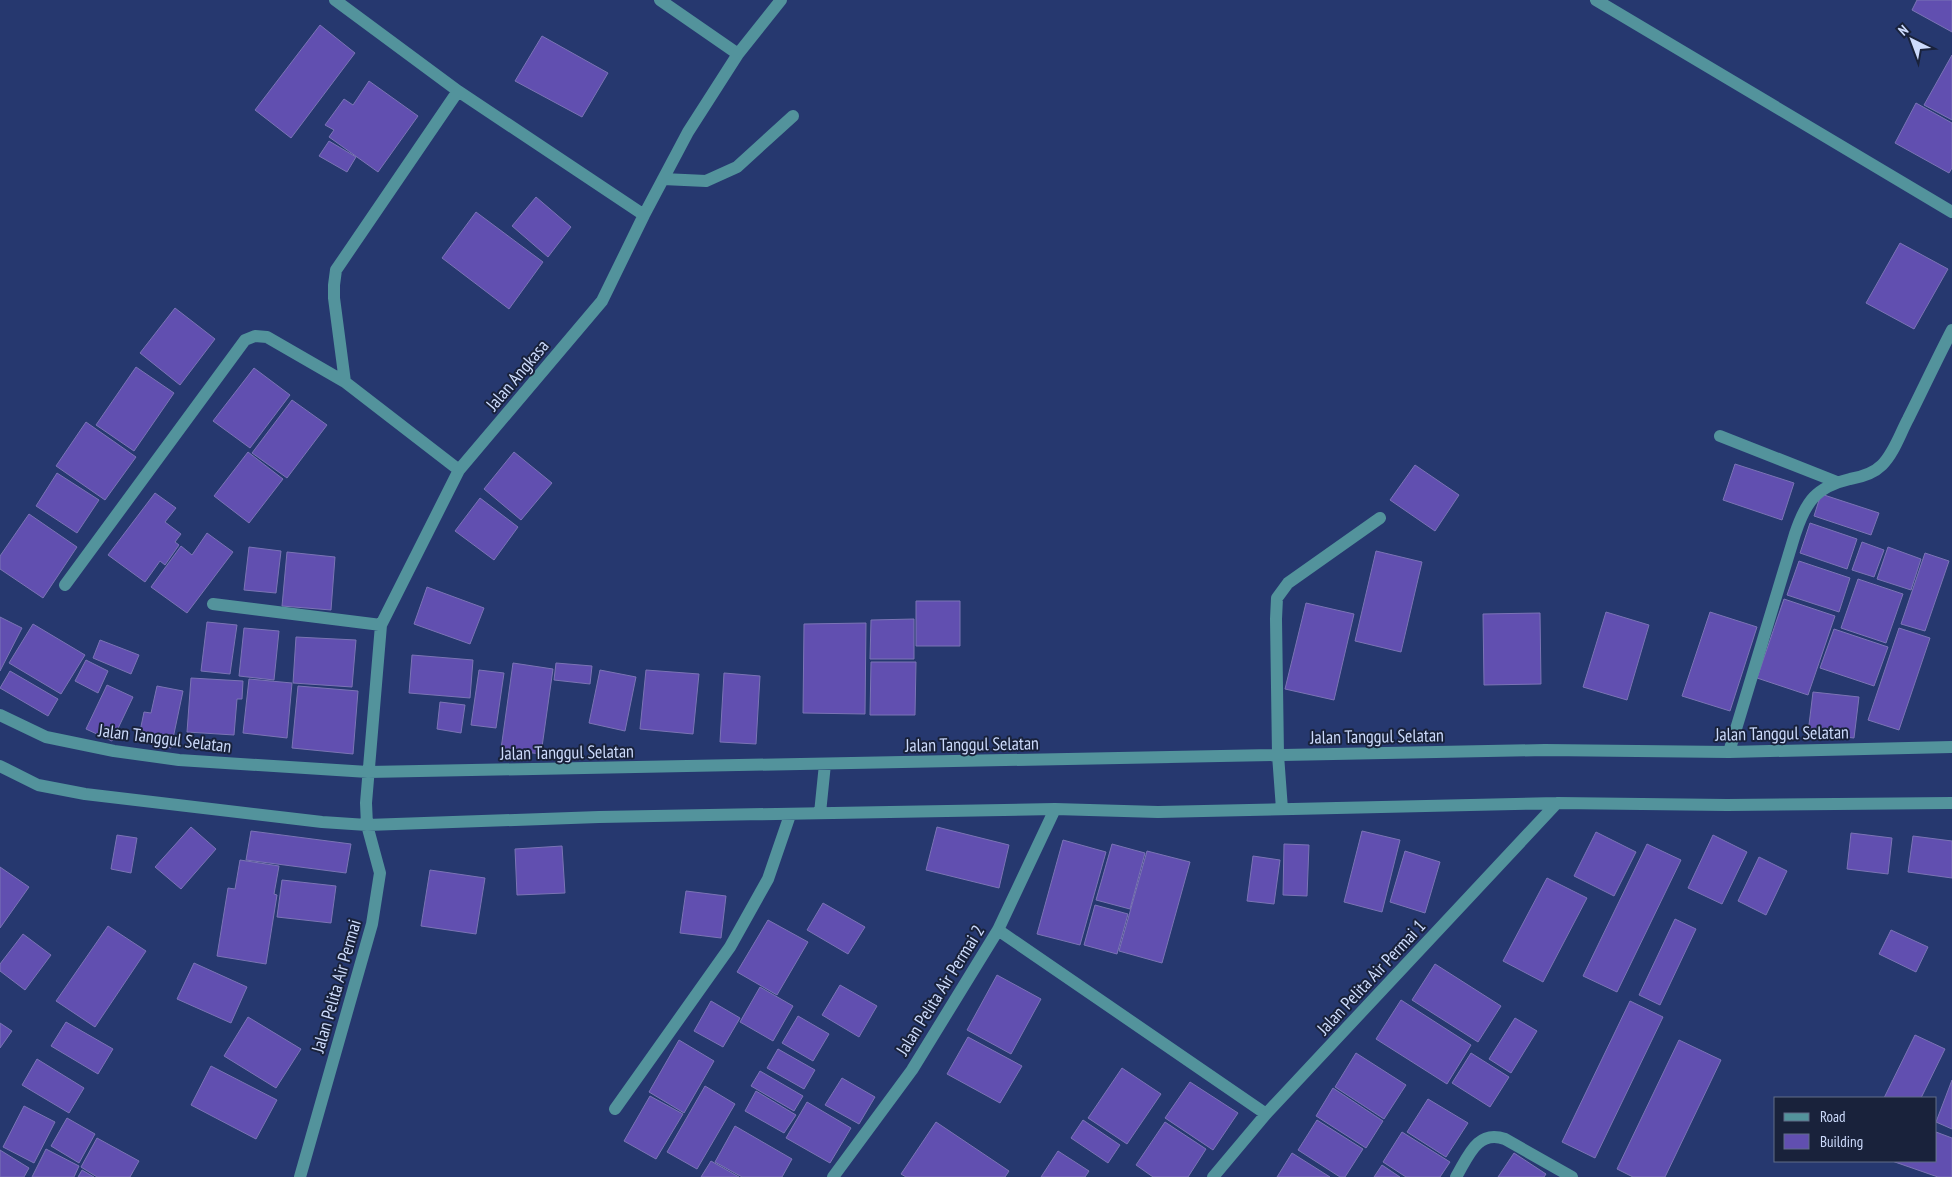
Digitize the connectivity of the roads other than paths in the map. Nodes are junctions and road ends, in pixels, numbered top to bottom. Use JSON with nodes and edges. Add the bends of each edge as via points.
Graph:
{"nodes":[{"id":1,"x":335,"y":0,"type":"edge"},
{"id":2,"x":660,"y":0,"type":"edge"},
{"id":3,"x":781,"y":0,"type":"edge"},
{"id":4,"x":1596,"y":0,"type":"edge"},
{"id":5,"x":738,"y":54,"type":"junction"},
{"id":6,"x":458,"y":91,"type":"junction"},
{"id":7,"x":793,"y":116,"type":"dead end"},
{"id":8,"x":663,"y":179,"type":"junction"},
{"id":9,"x":1952,"y":212,"type":"edge"},
{"id":10,"x":644,"y":215,"type":"junction"},
{"id":11,"x":1952,"y":330,"type":"edge"},
{"id":12,"x":345,"y":382,"type":"junction"},
{"id":13,"x":1720,"y":436,"type":"dead end"},
{"id":14,"x":459,"y":470,"type":"junction"},
{"id":15,"x":1837,"y":482,"type":"junction"},
{"id":16,"x":1380,"y":518,"type":"dead end"},
{"id":17,"x":65,"y":585,"type":"dead end"},
{"id":18,"x":213,"y":604,"type":"dead end"},
{"id":19,"x":381,"y":625,"type":"junction"},
{"id":20,"x":1,"y":717,"type":"edge"},
{"id":21,"x":1952,"y":747,"type":"edge"},
{"id":22,"x":1729,"y":752,"type":"junction"},
{"id":23,"x":1278,"y":755,"type":"junction"},
{"id":24,"x":825,"y":764,"type":"junction"},
{"id":25,"x":0,"y":766,"type":"edge"},
{"id":26,"x":368,"y":777,"type":"junction"},
{"id":27,"x":366,"y":803,"type":"joint"},
{"id":28,"x":1557,"y":803,"type":"junction"},
{"id":29,"x":1952,"y":803,"type":"edge"},
{"id":30,"x":1282,"y":809,"type":"junction"},
{"id":31,"x":1055,"y":810,"type":"junction"},
{"id":32,"x":820,"y":814,"type":"junction"},
{"id":33,"x":790,"y":815,"type":"junction"},
{"id":34,"x":367,"y":825,"type":"junction"},
{"id":35,"x":998,"y":930,"type":"junction"},
{"id":36,"x":615,"y":1109,"type":"dead end"},
{"id":37,"x":1266,"y":1114,"type":"junction"},
{"id":38,"x":300,"y":1177,"type":"edge"},
{"id":39,"x":833,"y":1177,"type":"edge"},
{"id":40,"x":1213,"y":1177,"type":"edge"},
{"id":41,"x":1456,"y":1177,"type":"edge"},
{"id":42,"x":1572,"y":1177,"type":"edge"}],
"edges":[{"from":1,"to":6,"type":"street"},
{"from":2,"to":5,"type":"street"},
{"from":3,"to":5,"type":"street","name":"Jalan Angkasa"},
{"from":4,"to":9,"type":"street"},
{"from":5,"to":8,"type":"street","name":"Jalan Angkasa","via":[[688,132]]},
{"from":6,"to":10,"type":"street"},
{"from":6,"to":12,"type":"street","via":[[336,270],[334,298]]},
{"from":7,"to":8,"type":"street","via":[[737,167],[706,181]]},
{"from":8,"to":10,"type":"street","name":"Jalan Angkasa"},
{"from":10,"to":14,"type":"street","name":"Jalan Angkasa","via":[[602,301]]},
{"from":11,"to":15,"type":"street","via":[[1898,439],[1881,466],[1862,477]]},
{"from":12,"to":14,"type":"street"},
{"from":12,"to":17,"type":"street","via":[[267,337],[255,336],[245,340]]},
{"from":13,"to":15,"type":"street"},
{"from":14,"to":19,"type":"street","name":"Jalan Angkasa"},
{"from":15,"to":22,"type":"street","via":[[1814,495],[1799,521]]},
{"from":16,"to":23,"type":"street","via":[[1288,583],[1278,598]]},
{"from":18,"to":19,"type":"street"},
{"from":19,"to":26,"type":"street","name":"Jalan Angkasa"},
{"from":20,"to":26,"type":"street","name":"Jalan Tanggul Selatan","via":[[46,737],[114,751]]},
{"from":21,"to":22,"type":"street","name":"Jalan Tanggul Selatan"},
{"from":22,"to":23,"type":"street","name":"Jalan Tanggul Selatan","via":[[1545,750]]},
{"from":23,"to":24,"type":"street","name":"Jalan Tanggul Selatan"},
{"from":23,"to":30,"type":"street"},
{"from":24,"to":26,"type":"street","name":"Jalan Tanggul Selatan"},
{"from":24,"to":32,"type":"street"},
{"from":25,"to":34,"type":"street","via":[[38,785],[85,794]]},
{"from":26,"to":27,"type":"street","name":"Jalan Angkasa"},
{"from":27,"to":34,"type":"street","name":"Jalan Pelita Air Permai"},
{"from":28,"to":29,"type":"street"},
{"from":28,"to":30,"type":"street"},
{"from":28,"to":37,"type":"street","name":"Jalan Pelita Air Permai 1"},
{"from":30,"to":31,"type":"street"},
{"from":31,"to":32,"type":"street"},
{"from":31,"to":35,"type":"street","name":"Jalan Pelita Air Permai 2"},
{"from":32,"to":33,"type":"street"},
{"from":33,"to":34,"type":"street","via":[[599,817]]},
{"from":33,"to":36,"type":"street","via":[[768,879],[730,947]]},
{"from":34,"to":38,"type":"street","name":"Jalan Pelita Air Permai","via":[[380,873],[378,898]]},
{"from":35,"to":37,"type":"street"},
{"from":35,"to":39,"type":"street","name":"Jalan Pelita Air Permai 2","via":[[912,1070]]},
{"from":37,"to":40,"type":"street","name":"Jalan Pelita Air Permai 1"},
{"from":41,"to":42,"type":"street","via":[[1481,1139],[1493,1136]]}]}
